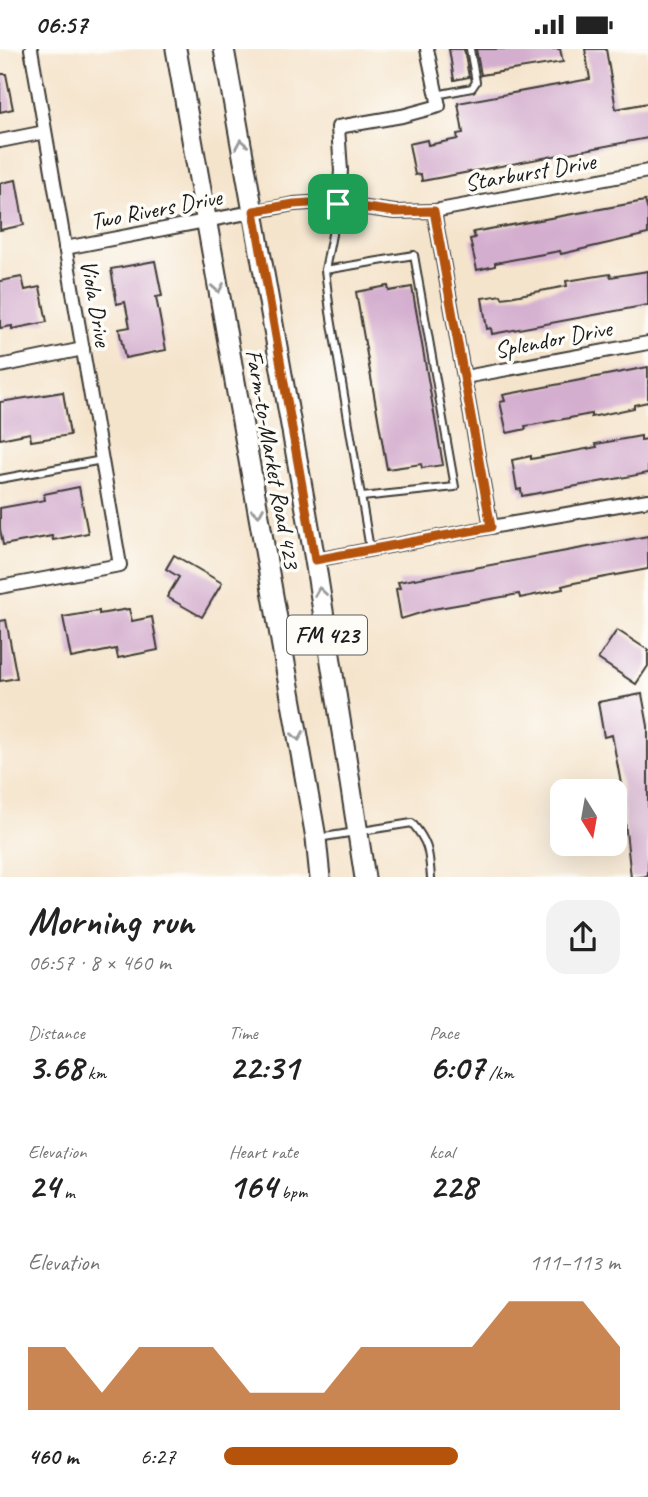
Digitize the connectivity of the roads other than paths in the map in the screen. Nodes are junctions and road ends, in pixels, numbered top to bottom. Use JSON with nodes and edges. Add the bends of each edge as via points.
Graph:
{"nodes":[{"id":1,"x":31,"y":49,"type":"edge"},
{"id":2,"x":176,"y":49,"type":"edge"},
{"id":3,"x":224,"y":49,"type":"edge"},
{"id":4,"x":427,"y":49,"type":"edge"},
{"id":5,"x":470,"y":49,"type":"edge"},
{"id":6,"x":436,"y":95,"type":"junction"},
{"id":7,"x":45,"y":132,"type":"junction"},
{"id":8,"x":0,"y":141,"type":"edge"},
{"id":9,"x":648,"y":171,"type":"edge"},
{"id":10,"x":338,"y":204,"type":"junction"},
{"id":11,"x":254,"y":211,"type":"junction"},
{"id":12,"x":434,"y":211,"type":"junction"},
{"id":13,"x":206,"y":221,"type":"junction"},
{"id":14,"x":65,"y":248,"type":"junction"},
{"id":15,"x":325,"y":270,"type":"junction"},
{"id":16,"x":648,"y":343,"type":"edge"},
{"id":17,"x":83,"y":349,"type":"junction"},
{"id":18,"x":0,"y":366,"type":"edge"},
{"id":19,"x":465,"y":377,"type":"junction"},
{"id":20,"x":102,"y":460,"type":"junction"},
{"id":21,"x":0,"y":479,"type":"edge"},
{"id":22,"x":362,"y":497,"type":"junction"},
{"id":23,"x":648,"y":500,"type":"edge"},
{"id":24,"x":491,"y":527,"type":"junction"},
{"id":25,"x":370,"y":549,"type":"junction"},
{"id":26,"x":315,"y":560,"type":"junction"},
{"id":27,"x":0,"y":587,"type":"edge"},
{"id":28,"x":359,"y":831,"type":"junction"},
{"id":29,"x":316,"y":838,"type":"junction"},
{"id":30,"x":320,"y":877,"type":"edge"},
{"id":31,"x":365,"y":877,"type":"edge"},
{"id":32,"x":431,"y":877,"type":"edge"}],
"edges":[{"from":1,"to":7,"type":"street","name":"Viola Drive"},
{"from":2,"to":13,"type":"main road","name":"Farm-to-Market Road 423","number":"FM 423"},
{"from":11,"to":3,"type":"main road","name":"Farm-to-Market Road 423","number":"FM 423","one_way":true},
{"from":4,"to":6,"type":"street"},
{"from":5,"to":6,"type":"lane","via":[[476,82],[472,88]]},
{"from":6,"to":10,"type":"street","via":[[439,106],[338,127]]},
{"from":7,"to":8,"type":"street"},
{"from":7,"to":14,"type":"street","name":"Viola Drive"},
{"from":9,"to":12,"type":"street","name":"Starburst Drive"},
{"from":10,"to":11,"type":"street","name":"Starburst Drive","via":[[294,204]]},
{"from":10,"to":12,"type":"street","name":"Starburst Drive","via":[[395,212]]},
{"from":10,"to":15,"type":"lane"},
{"from":11,"to":13,"type":"street","name":"Two Rivers Drive"},
{"from":11,"to":26,"type":"main road","name":"Farm-to-Market Road 423","number":"FM 423"},
{"from":12,"to":19,"type":"street"},
{"from":13,"to":14,"type":"street","name":"Two Rivers Drive"},
{"from":13,"to":29,"type":"main road","name":"Farm-to-Market Road 423","number":"FM 423","one_way":true},
{"from":14,"to":17,"type":"street","name":"Viola Drive"},
{"from":15,"to":22,"type":"lane"},
{"from":15,"to":22,"type":"lane","via":[[414,255],[455,487]]},
{"from":16,"to":19,"type":"street","name":"Splendor Drive"},
{"from":17,"to":18,"type":"street"},
{"from":17,"to":20,"type":"street","name":"Viola Drive"},
{"from":19,"to":24,"type":"street"},
{"from":20,"to":21,"type":"lane"},
{"from":20,"to":27,"type":"street","name":"Viola Drive","via":[[120,565]]},
{"from":22,"to":25,"type":"lane"},
{"from":23,"to":24,"type":"street"},
{"from":24,"to":25,"type":"street"},
{"from":25,"to":26,"type":"street"},
{"from":28,"to":26,"type":"main road","name":"Farm-to-Market Road 423","number":"FM 423","one_way":true},
{"from":28,"to":29,"type":"lane"},
{"from":28,"to":31,"type":"main road","name":"Farm-to-Market Road 423","number":"FM 423"},
{"from":28,"to":32,"type":"lane","via":[[412,824],[429,849]]},
{"from":29,"to":30,"type":"main road","name":"Farm-to-Market Road 423","number":"FM 423"}]}
